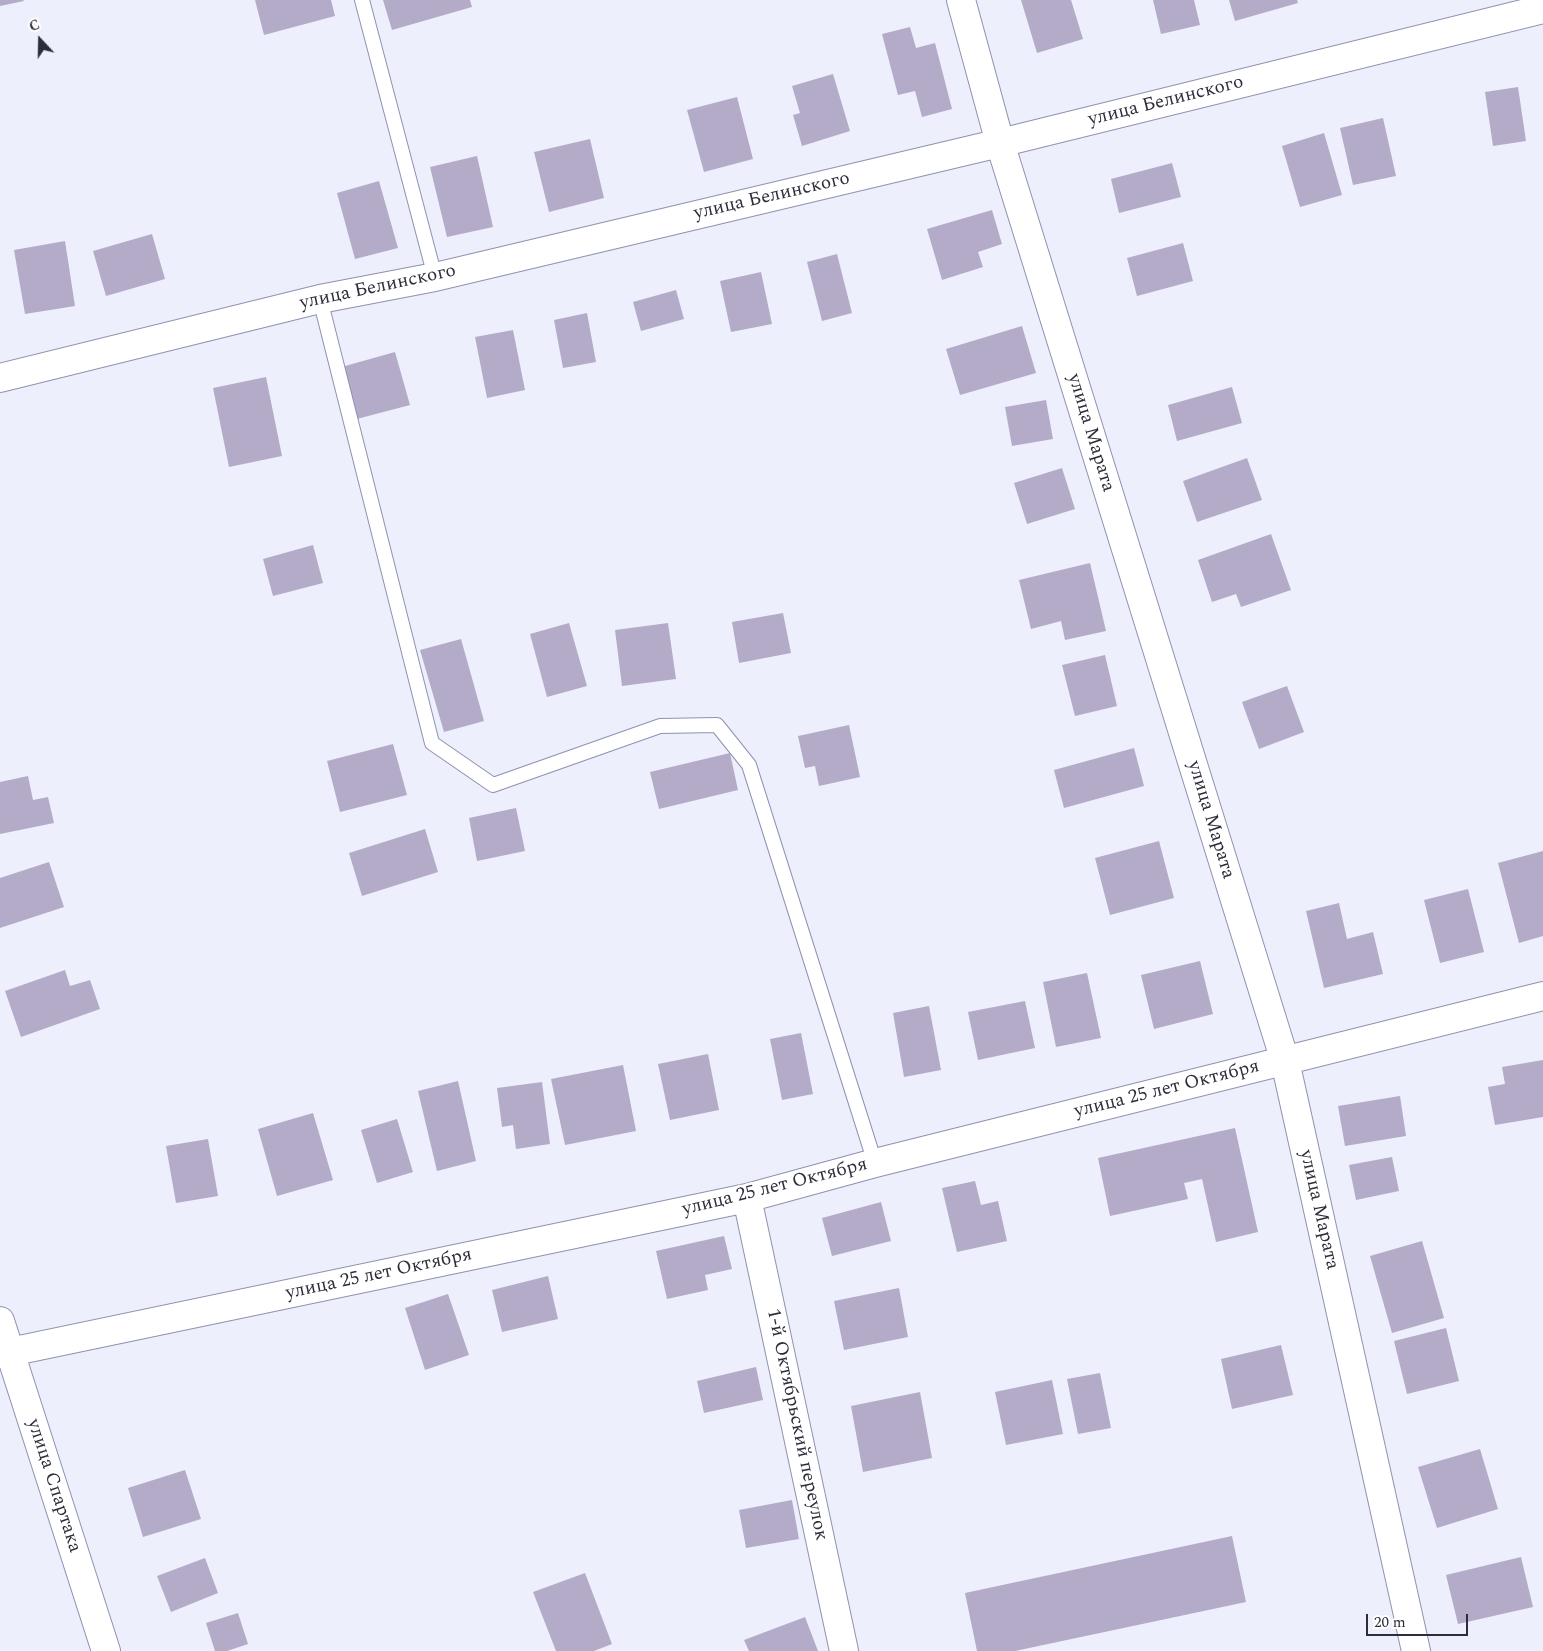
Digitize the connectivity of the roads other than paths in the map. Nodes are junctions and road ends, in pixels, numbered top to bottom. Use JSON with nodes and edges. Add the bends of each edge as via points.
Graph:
{"nodes":[{"id":1,"x":362,"y":0,"type":"edge"},
{"id":2,"x":962,"y":0,"type":"edge"},
{"id":3,"x":1543,"y":9,"type":"edge"},
{"id":4,"x":1000,"y":143,"type":"junction"},
{"id":5,"x":435,"y":277,"type":"junction"},
{"id":6,"x":320,"y":299,"type":"junction"},
{"id":7,"x":0,"y":378,"type":"edge"},
{"id":8,"x":1543,"y":996,"type":"edge"},
{"id":9,"x":1285,"y":1061,"type":"junction"},
{"id":10,"x":874,"y":1163,"type":"junction"},
{"id":11,"x":747,"y":1198,"type":"junction"},
{"id":12,"x":0,"y":1321,"type":"edge"},
{"id":13,"x":5,"y":1353,"type":"edge"},
{"id":14,"x":106,"y":1651,"type":"edge"},
{"id":15,"x":844,"y":1651,"type":"edge"},
{"id":16,"x":1416,"y":1651,"type":"edge"}],
"edges":[{"from":1,"to":5,"type":"lane"},
{"from":2,"to":4,"type":"street","name":"улица Марата"},
{"from":3,"to":4,"type":"street","name":"улица Белинского"},
{"from":4,"to":5,"type":"street","name":"улица Белинского"},
{"from":4,"to":9,"type":"street","name":"улица Марата"},
{"from":5,"to":6,"type":"street","name":"улица Белинского"},
{"from":6,"to":7,"type":"street","name":"улица Белинского"},
{"from":6,"to":10,"type":"lane","via":[[432,743],[493,785],[660,726],[717,725],[748,765]]},
{"from":8,"to":9,"type":"street","name":"улица 25 лет Октября"},
{"from":9,"to":10,"type":"street","name":"улица 25 лет Октября"},
{"from":9,"to":16,"type":"street","name":"улица Марата"},
{"from":10,"to":11,"type":"street","name":"улица 25 лет Октября"},
{"from":11,"to":13,"type":"street","name":"улица 25 лет Октября"},
{"from":11,"to":15,"type":"street","name":"1-й Октябрьский переулок"},
{"from":12,"to":13,"type":"street","name":"улица Спартака"},
{"from":13,"to":14,"type":"street","name":"улица Спартака"}]}
